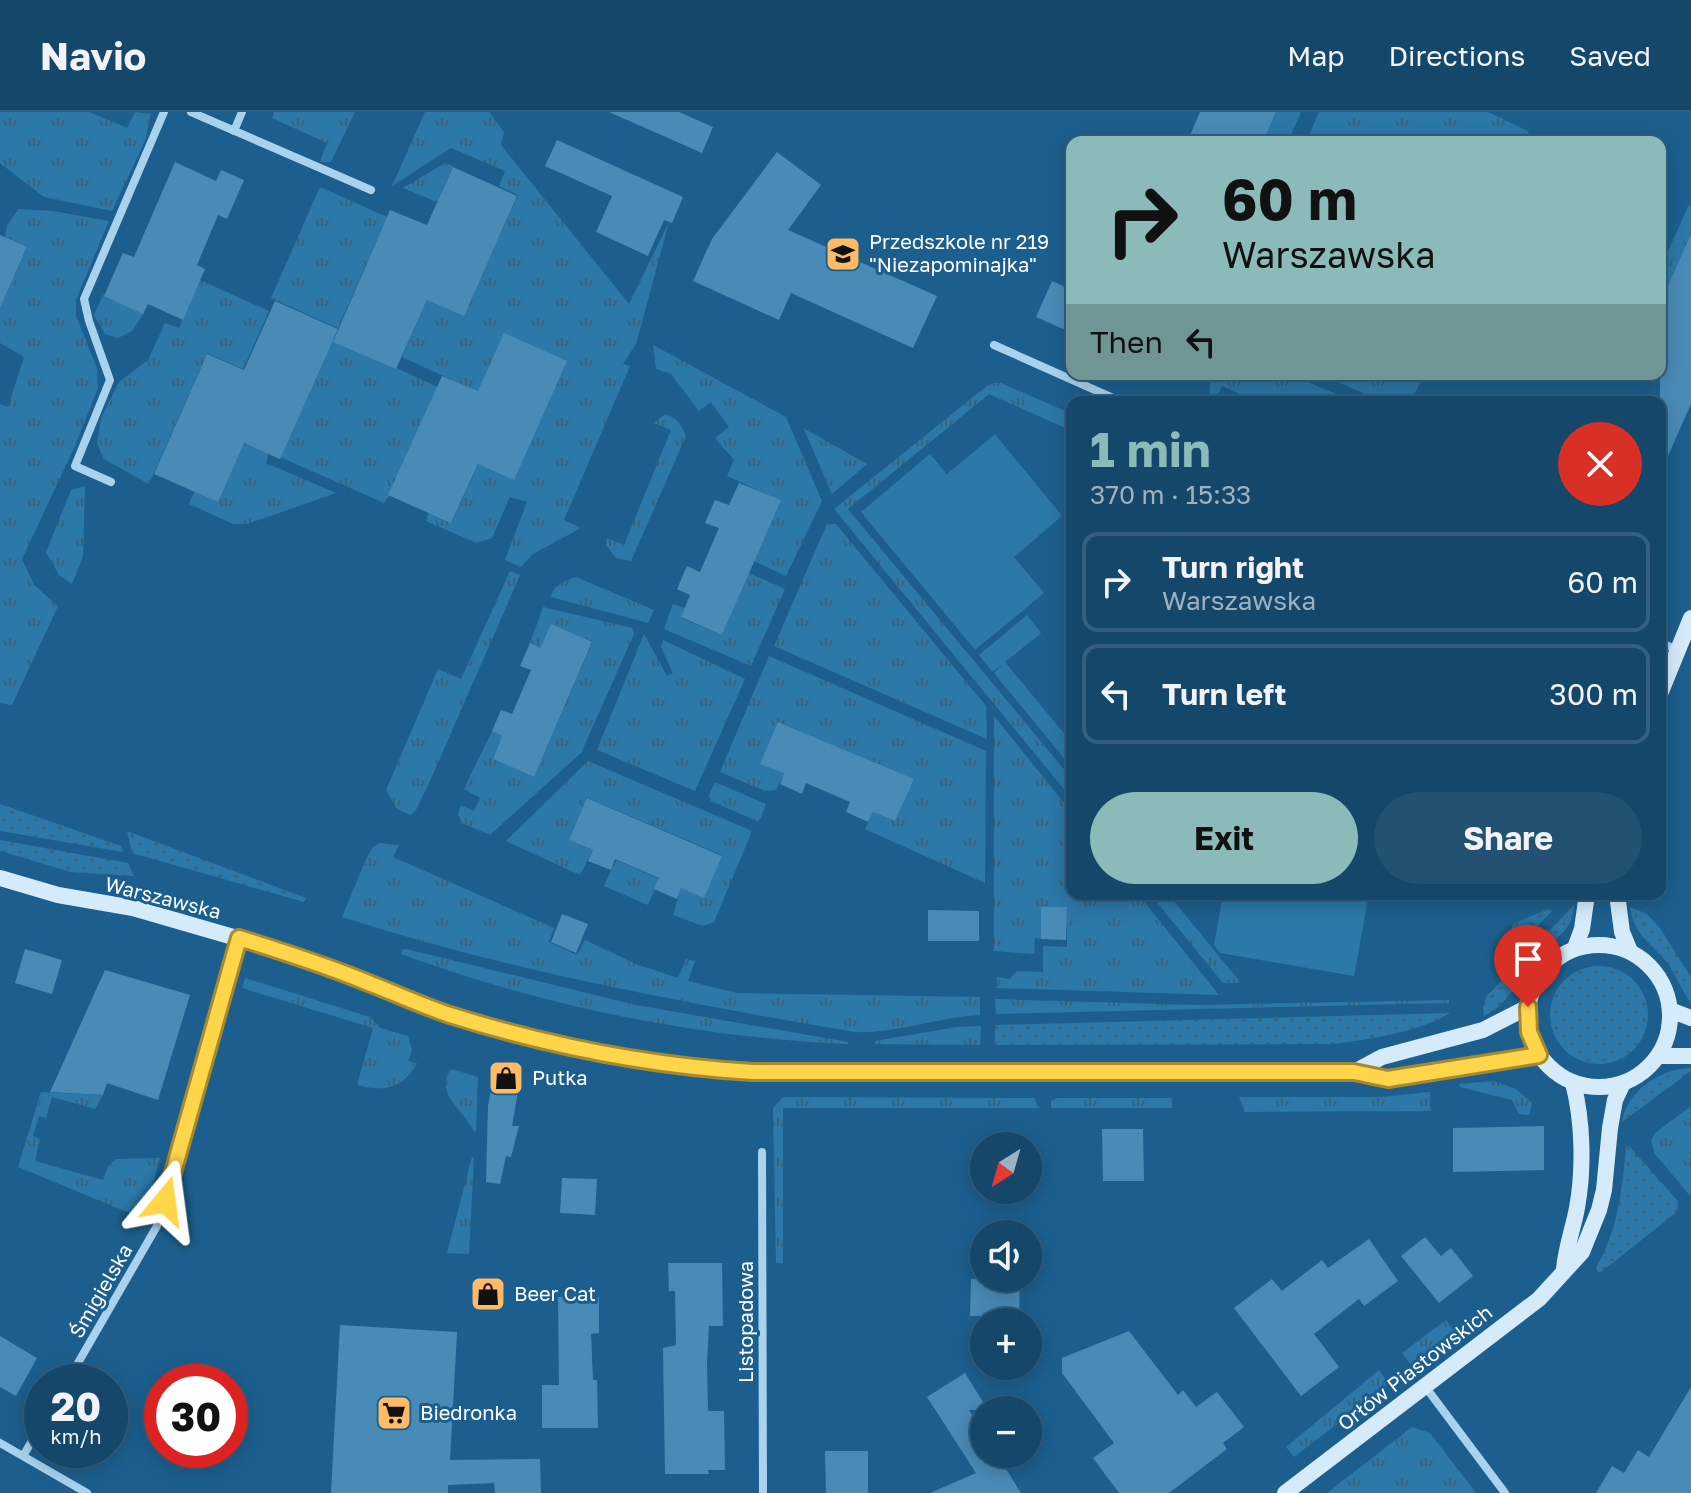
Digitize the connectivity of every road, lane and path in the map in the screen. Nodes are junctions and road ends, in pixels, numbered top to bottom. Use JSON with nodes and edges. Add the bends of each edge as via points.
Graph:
{"nodes":[{"id":1,"x":164,"y":112,"type":"edge"},
{"id":2,"x":191,"y":112,"type":"edge"},
{"id":3,"x":242,"y":112,"type":"edge"},
{"id":4,"x":234,"y":131,"type":"junction"},
{"id":5,"x":371,"y":190,"type":"dead end"},
{"id":6,"x":994,"y":345,"type":"dead end"},
{"id":7,"x":1066,"y":377,"type":"edge"},
{"id":8,"x":1073,"y":380,"type":"edge"},
{"id":9,"x":1109,"y":396,"type":"edge"},
{"id":10,"x":111,"y":482,"type":"dead end"},
{"id":11,"x":1691,"y":618,"type":"edge"},
{"id":12,"x":1666,"y":645,"type":"edge"},
{"id":13,"x":1677,"y":650,"type":"junction"},
{"id":14,"x":1666,"y":678,"type":"edge"},
{"id":15,"x":0,"y":878,"type":"edge"},
{"id":16,"x":1586,"y":900,"type":"edge"},
{"id":17,"x":1618,"y":900,"type":"edge"},
{"id":18,"x":239,"y":938,"type":"junction"},
{"id":19,"x":1575,"y":948,"type":"junction"},
{"id":20,"x":1630,"y":951,"type":"junction"},
{"id":21,"x":1528,"y":1007,"type":"junction"},
{"id":22,"x":1670,"y":1010,"type":"junction"},
{"id":23,"x":1691,"y":1018,"type":"edge"},
{"id":24,"x":1539,"y":1055,"type":"junction"},
{"id":25,"x":1659,"y":1056,"type":"junction"},
{"id":26,"x":1691,"y":1056,"type":"edge"},
{"id":27,"x":1354,"y":1072,"type":"junction"},
{"id":28,"x":1573,"y":1083,"type":"junction"},
{"id":29,"x":1623,"y":1083,"type":"junction"},
{"id":30,"x":762,"y":1152,"type":"dead end"},
{"id":31,"x":1564,"y":1269,"type":"junction"},
{"id":32,"x":77,"y":1364,"type":"edge"},
{"id":33,"x":1424,"y":1385,"type":"junction"},
{"id":34,"x":0,"y":1443,"type":"edge"},
{"id":35,"x":23,"y":1456,"type":"joint"},
{"id":36,"x":87,"y":1493,"type":"edge"},
{"id":37,"x":763,"y":1493,"type":"edge"},
{"id":38,"x":1285,"y":1493,"type":"edge"},
{"id":39,"x":1505,"y":1493,"type":"edge"}],
"edges":[{"from":1,"to":10,"type":"street","via":[[84,299],[110,380],[75,466]]},
{"from":2,"to":4,"type":"street"},
{"from":3,"to":4,"type":"street"},
{"from":4,"to":5,"type":"street"},
{"from":6,"to":7,"type":"street"},
{"from":8,"to":9,"type":"street"},
{"from":11,"to":13,"type":"street"},
{"from":12,"to":13,"type":"street"},
{"from":13,"to":14,"type":"street"},
{"from":15,"to":18,"type":"street","name":"Warszawska"},
{"from":16,"to":19,"type":"street"},
{"from":17,"to":20,"type":"street"},
{"from":18,"to":27,"type":"street","name":"Warszawska","via":[[448,1014],[603,1055],[674,1066],[768,1073]]},
{"from":18,"to":32,"type":"street","name":"Śmigielska","via":[[157,1226]]},
{"from":19,"to":20,"type":"street","via":[[1603,945]]},
{"from":19,"to":21,"type":"street","via":[[1543,971]]},
{"from":20,"to":22,"type":"street","via":[[1658,975]]},
{"from":21,"to":24,"type":"street","via":[[1529,1032]]},
{"from":21,"to":27,"type":"street","name":"Warszawska","via":[[1483,1030],[1382,1057]]},
{"from":22,"to":23,"type":"street"},
{"from":22,"to":25,"type":"street"},
{"from":24,"to":27,"type":"street","name":"Warszawska","via":[[1388,1079]]},
{"from":24,"to":28,"type":"street"},
{"from":25,"to":26,"type":"street"},
{"from":25,"to":29,"type":"street"},
{"from":28,"to":29,"type":"street"},
{"from":28,"to":31,"type":"street","via":[[1580,1179]]},
{"from":29,"to":31,"type":"street","name":"Orłów Piastowskich","via":[[1615,1100],[1599,1210],[1582,1252]]},
{"from":30,"to":37,"type":"street","name":"Listopadowa"},
{"from":31,"to":33,"type":"street","name":"Orłów Piastowskich","via":[[1539,1299]]},
{"from":33,"to":38,"type":"street","name":"Orłów Piastowskich"},
{"from":33,"to":39,"type":"street"},
{"from":34,"to":35,"type":"street"},
{"from":35,"to":36,"type":"street"}]}
